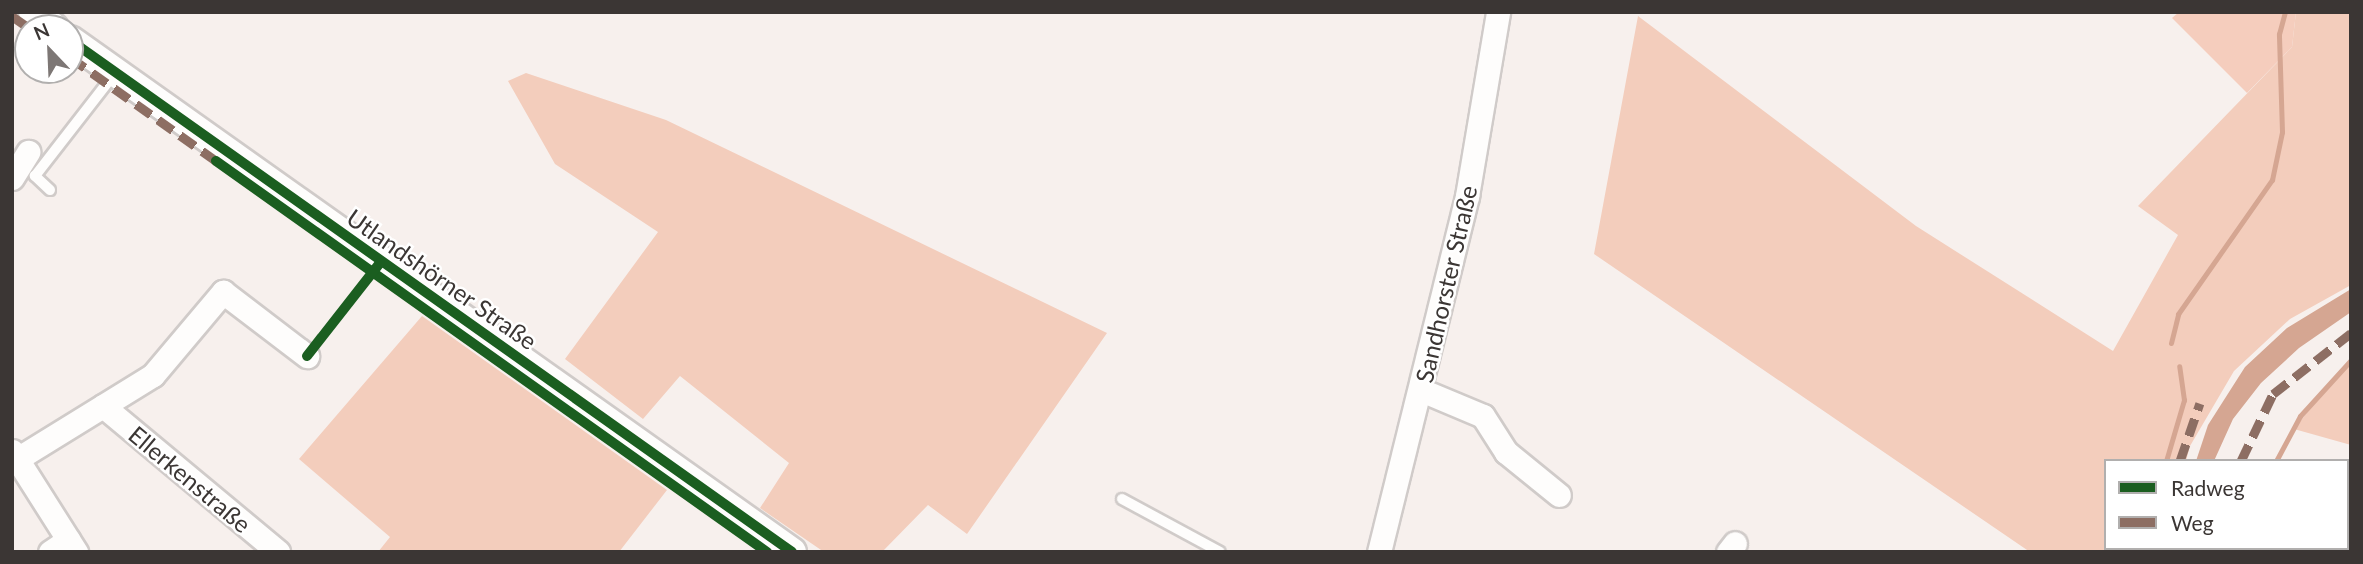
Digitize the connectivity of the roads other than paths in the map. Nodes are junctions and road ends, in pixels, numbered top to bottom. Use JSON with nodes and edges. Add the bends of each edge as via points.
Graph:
{"nodes":[{"id":1,"x":1498,"y":12,"type":"edge"},
{"id":2,"x":84,"y":51,"type":"edge"},
{"id":3,"x":114,"y":74,"type":"junction"},
{"id":4,"x":28,"y":152,"type":"dead end"},
{"id":5,"x":12,"y":177,"type":"edge"},
{"id":6,"x":50,"y":190,"type":"dead end"},
{"id":7,"x":307,"y":356,"type":"dead end"},
{"id":8,"x":1421,"y":390,"type":"junction"},
{"id":9,"x":103,"y":406,"type":"junction"},
{"id":10,"x":15,"y":455,"type":"edge"},
{"id":11,"x":1559,"y":495,"type":"dead end"},
{"id":12,"x":1122,"y":499,"type":"dead end"},
{"id":13,"x":65,"y":548,"type":"edge"},
{"id":14,"x":278,"y":552,"type":"edge"},
{"id":15,"x":792,"y":552,"type":"edge"},
{"id":16,"x":1220,"y":552,"type":"edge"},
{"id":17,"x":1379,"y":552,"type":"edge"}],
"edges":[{"from":1,"to":8,"type":"street","name":"Sandhorster Straße","via":[[1467,196]]},
{"from":2,"to":3,"type":"street","name":"Utlandshörner Straße"},
{"from":3,"to":6,"type":"lane","via":[[35,176]]},
{"from":3,"to":15,"type":"street","name":"Utlandshörner Straße"},
{"from":4,"to":5,"type":"street"},
{"from":7,"to":9,"type":"street","via":[[223,292],[153,375]]},
{"from":8,"to":11,"type":"street","via":[[1483,415],[1506,452]]},
{"from":8,"to":17,"type":"street","name":"Sandhorster Straße"},
{"from":9,"to":10,"type":"street"},
{"from":9,"to":14,"type":"street","name":"Ellerkenstraße"},
{"from":10,"to":13,"type":"street"},
{"from":12,"to":16,"type":"lane"}]}
